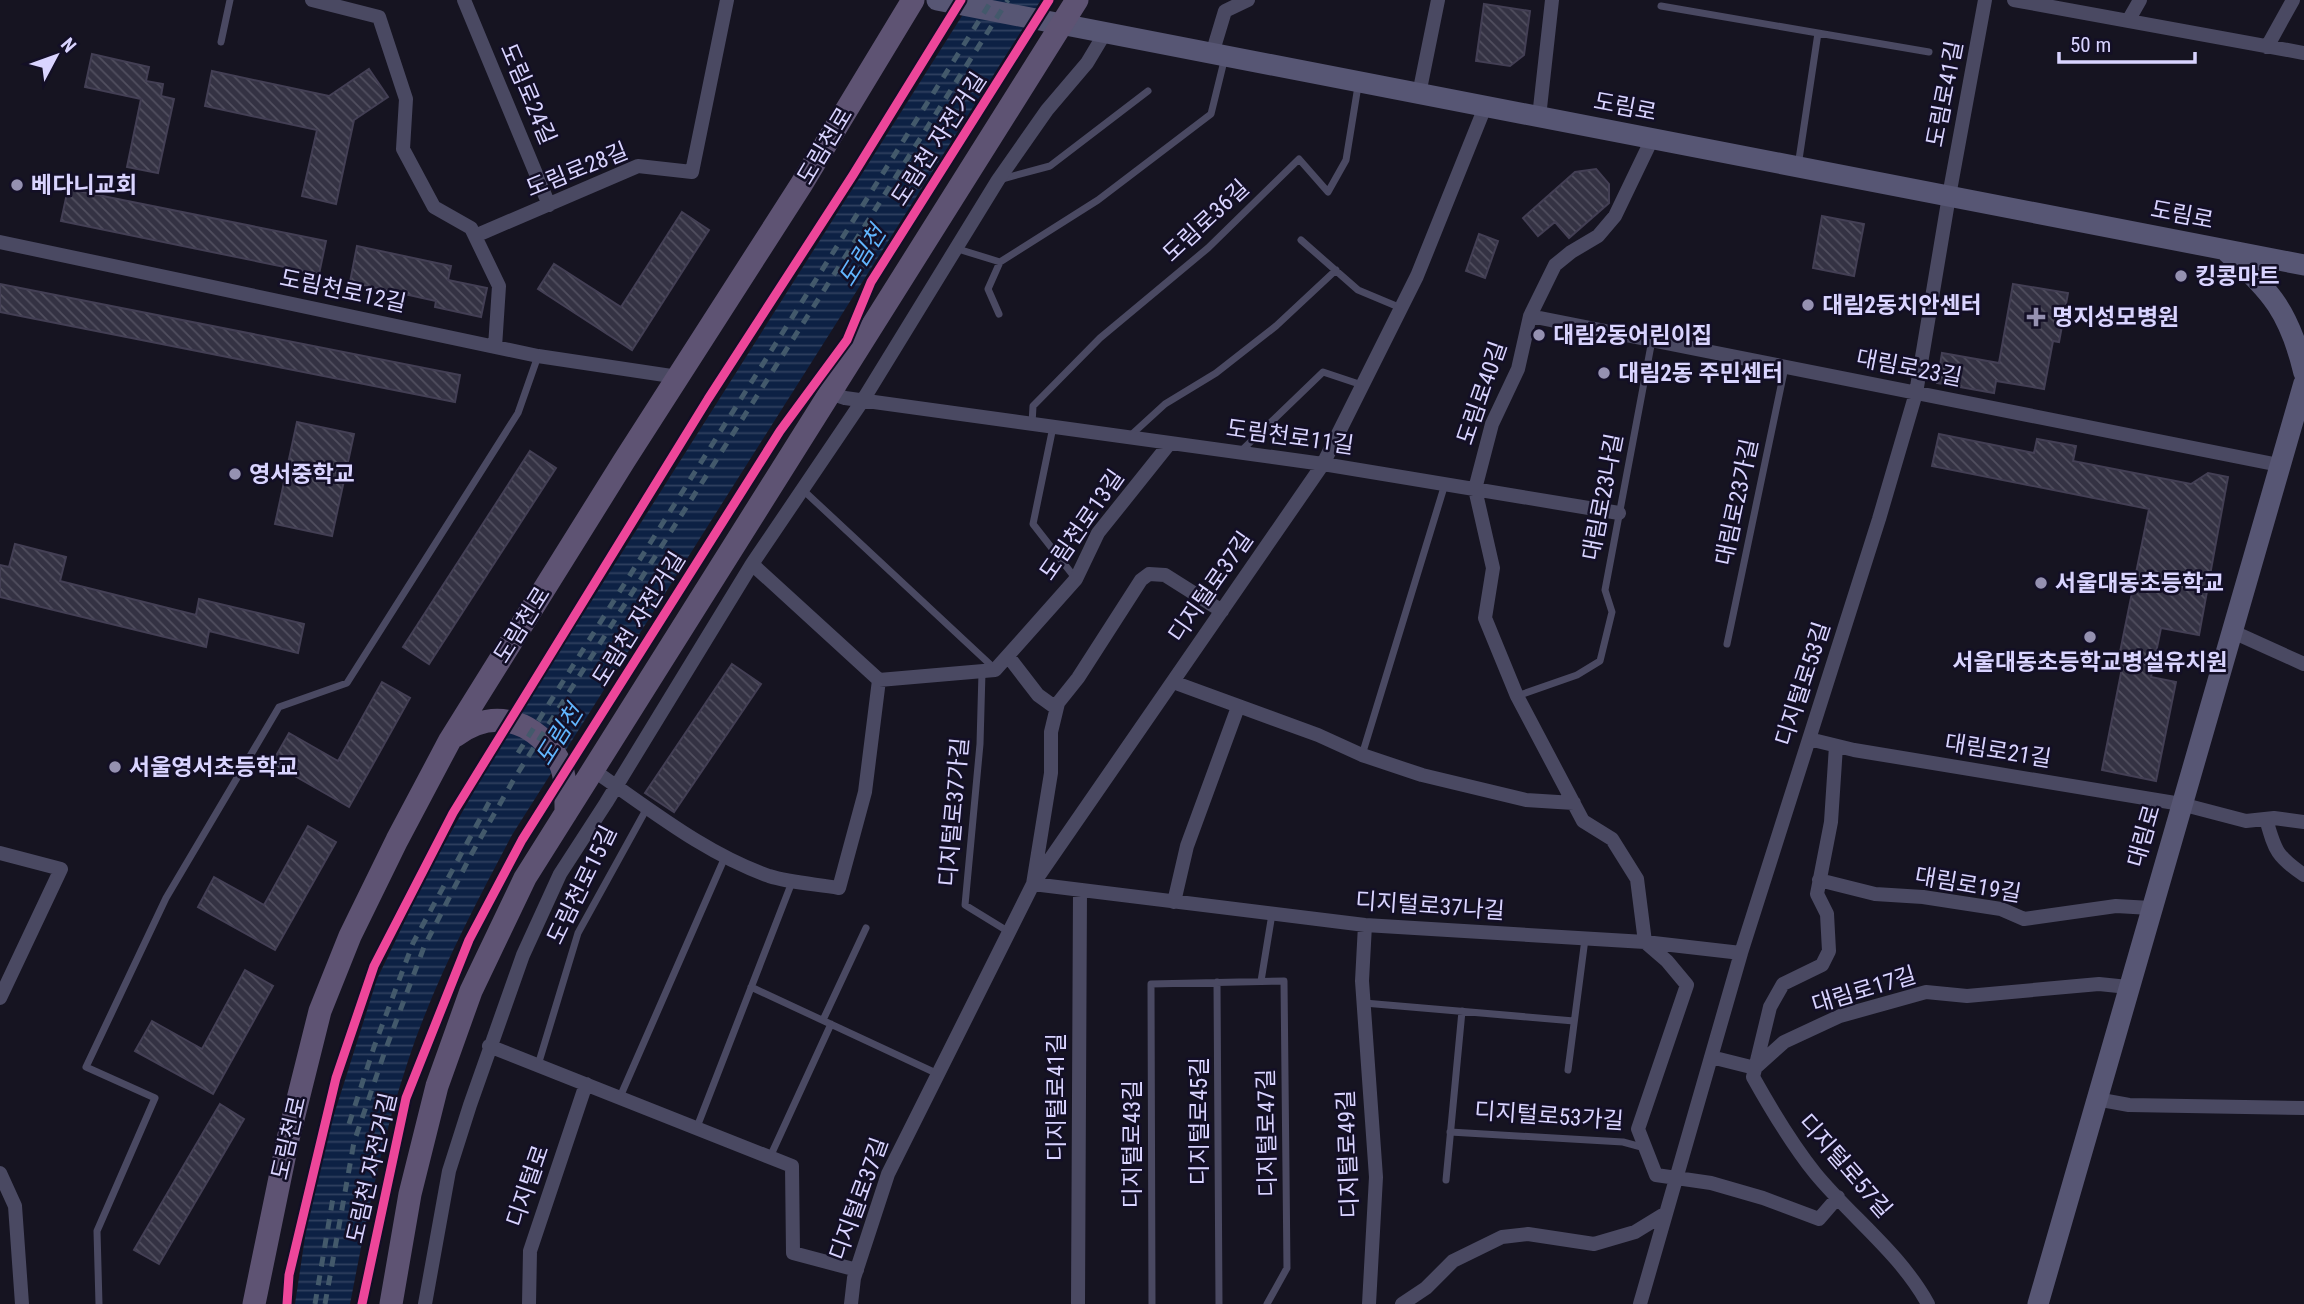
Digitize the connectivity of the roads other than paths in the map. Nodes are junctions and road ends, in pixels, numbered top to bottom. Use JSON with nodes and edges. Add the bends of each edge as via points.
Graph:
{"nodes":[{"id":1,"x":230,"y":0,"type":"edge"},
{"id":2,"x":312,"y":0,"type":"edge"},
{"id":3,"x":464,"y":0,"type":"edge"},
{"id":4,"x":727,"y":0,"type":"edge"},
{"id":5,"x":912,"y":0,"type":"edge"},
{"id":6,"x":937,"y":0,"type":"edge"},
{"id":7,"x":1077,"y":0,"type":"edge"},
{"id":8,"x":1248,"y":0,"type":"edge"},
{"id":9,"x":1438,"y":0,"type":"edge"},
{"id":10,"x":1552,"y":0,"type":"edge"},
{"id":11,"x":1985,"y":0,"type":"edge"},
{"id":12,"x":2014,"y":0,"type":"edge"},
{"id":13,"x":2140,"y":0,"type":"edge"},
{"id":14,"x":2293,"y":0,"type":"edge"},
{"id":15,"x":1661,"y":6,"type":"dead end"},
{"id":16,"x":2128,"y":21,"type":"junction"},
{"id":17,"x":1051,"y":22,"type":"junction"},
{"id":18,"x":1105,"y":33,"type":"junction"},
{"id":19,"x":1818,"y":33,"type":"junction"},
{"id":20,"x":221,"y":42,"type":"dead end"},
{"id":21,"x":2267,"y":47,"type":"junction"},
{"id":22,"x":1929,"y":52,"type":"dead end"},
{"id":23,"x":2304,"y":54,"type":"edge"},
{"id":24,"x":1218,"y":55,"type":"junction"},
{"id":25,"x":1359,"y":82,"type":"junction"},
{"id":26,"x":1148,"y":91,"type":"dead end"},
{"id":27,"x":1419,"y":94,"type":"junction"},
{"id":28,"x":1485,"y":107,"type":"junction"},
{"id":29,"x":1539,"y":117,"type":"junction"},
{"id":30,"x":1652,"y":139,"type":"junction"},
{"id":31,"x":1798,"y":167,"type":"junction"},
{"id":32,"x":998,"y":180,"type":"junction"},
{"id":33,"x":1949,"y":197,"type":"junction"},
{"id":34,"x":549,"y":205,"type":"junction"},
{"id":35,"x":475,"y":236,"type":"junction"},
{"id":36,"x":1301,"y":240,"type":"dead end"},
{"id":37,"x":0,"y":242,"type":"edge"},
{"id":38,"x":958,"y":249,"type":"junction"},
{"id":39,"x":2225,"y":250,"type":"junction"},
{"id":40,"x":1000,"y":262,"type":"junction"},
{"id":41,"x":2304,"y":265,"type":"edge"},
{"id":42,"x":1336,"y":271,"type":"junction"},
{"id":43,"x":1401,"y":308,"type":"junction"},
{"id":44,"x":999,"y":314,"type":"dead end"},
{"id":45,"x":1530,"y":316,"type":"junction"},
{"id":46,"x":1652,"y":340,"type":"junction"},
{"id":47,"x":495,"y":346,"type":"junction"},
{"id":48,"x":538,"y":356,"type":"junction"},
{"id":49,"x":1786,"y":367,"type":"junction"},
{"id":50,"x":2304,"y":373,"type":"edge"},
{"id":51,"x":678,"y":377,"type":"junction"},
{"id":52,"x":2304,"y":383,"type":"edge"},
{"id":53,"x":1362,"y":386,"type":"junction"},
{"id":54,"x":830,"y":393,"type":"junction"},
{"id":55,"x":1916,"y":393,"type":"junction"},
{"id":56,"x":863,"y":400,"type":"junction"},
{"id":57,"x":1032,"y":424,"type":"junction"},
{"id":58,"x":1054,"y":427,"type":"junction"},
{"id":59,"x":1128,"y":437,"type":"junction"},
{"id":60,"x":1170,"y":443,"type":"junction"},
{"id":61,"x":1240,"y":453,"type":"junction"},
{"id":62,"x":1323,"y":464,"type":"junction"},
{"id":63,"x":2279,"y":465,"type":"junction"},
{"id":64,"x":1445,"y":484,"type":"junction"},
{"id":65,"x":1475,"y":489,"type":"junction"},
{"id":66,"x":803,"y":490,"type":"junction"},
{"id":67,"x":1619,"y":513,"type":"junction"},
{"id":68,"x":752,"y":564,"type":"junction"},
{"id":69,"x":1076,"y":579,"type":"junction"},
{"id":70,"x":1222,"y":611,"type":"junction"},
{"id":71,"x":2231,"y":631,"type":"junction"},
{"id":72,"x":1727,"y":645,"type":"dead end"},
{"id":73,"x":1008,"y":656,"type":"junction"},
{"id":74,"x":2304,"y":664,"type":"edge"},
{"id":75,"x":989,"y":670,"type":"junction"},
{"id":76,"x":879,"y":680,"type":"junction"},
{"id":77,"x":1173,"y":682,"type":"junction"},
{"id":78,"x":1517,"y":696,"type":"junction"},
{"id":79,"x":1238,"y":707,"type":"junction"},
{"id":80,"x":1056,"y":709,"type":"junction"},
{"id":81,"x":1809,"y":739,"type":"junction"},
{"id":82,"x":450,"y":740,"type":"junction"},
{"id":83,"x":1836,"y":746,"type":"junction"},
{"id":84,"x":1362,"y":755,"type":"junction"},
{"id":85,"x":593,"y":770,"type":"junction"},
{"id":86,"x":617,"y":786,"type":"junction"},
{"id":87,"x":1573,"y":803,"type":"junction"},
{"id":88,"x":2181,"y":804,"type":"junction"},
{"id":89,"x":566,"y":805,"type":"junction"},
{"id":90,"x":647,"y":808,"type":"junction"},
{"id":91,"x":2266,"y":818,"type":"junction"},
{"id":92,"x":2304,"y":822,"type":"edge"},
{"id":93,"x":0,"y":853,"type":"edge"},
{"id":94,"x":725,"y":857,"type":"junction"},
{"id":95,"x":2304,"y":875,"type":"edge"},
{"id":96,"x":1819,"y":880,"type":"junction"},
{"id":97,"x":792,"y":881,"type":"junction"},
{"id":98,"x":1033,"y":884,"type":"junction"},
{"id":99,"x":1080,"y":890,"type":"junction"},
{"id":100,"x":1174,"y":902,"type":"junction"},
{"id":101,"x":2151,"y":908,"type":"junction"},
{"id":102,"x":1272,"y":914,"type":"junction"},
{"id":103,"x":1364,"y":925,"type":"junction"},
{"id":104,"x":866,"y":928,"type":"dead end"},
{"id":105,"x":1009,"y":932,"type":"junction"},
{"id":106,"x":1585,"y":938,"type":"junction"},
{"id":107,"x":1646,"y":942,"type":"junction"},
{"id":108,"x":1741,"y":953,"type":"junction"},
{"id":109,"x":1261,"y":981,"type":"junction"},
{"id":110,"x":1217,"y":982,"type":"junction"},
{"id":111,"x":751,"y":986,"type":"junction"},
{"id":112,"x":2128,"y":987,"type":"junction"},
{"id":113,"x":0,"y":998,"type":"edge"},
{"id":114,"x":1363,"y":1003,"type":"junction"},
{"id":115,"x":1462,"y":1011,"type":"junction"},
{"id":116,"x":822,"y":1020,"type":"junction"},
{"id":117,"x":1574,"y":1021,"type":"junction"},
{"id":118,"x":831,"y":1024,"type":"junction"},
{"id":119,"x":489,"y":1046,"type":"junction"},
{"id":120,"x":1711,"y":1056,"type":"junction"},
{"id":121,"x":538,"y":1065,"type":"junction"},
{"id":122,"x":1755,"y":1068,"type":"junction"},
{"id":123,"x":1568,"y":1070,"type":"dead end"},
{"id":124,"x":938,"y":1074,"type":"junction"},
{"id":125,"x":586,"y":1084,"type":"junction"},
{"id":126,"x":620,"y":1097,"type":"junction"},
{"id":127,"x":2096,"y":1100,"type":"junction"},
{"id":128,"x":2304,"y":1108,"type":"edge"},
{"id":129,"x":697,"y":1127,"type":"junction"},
{"id":130,"x":1450,"y":1132,"type":"junction"},
{"id":131,"x":1645,"y":1148,"type":"junction"},
{"id":132,"x":770,"y":1157,"type":"junction"},
{"id":133,"x":0,"y":1173,"type":"edge"},
{"id":134,"x":1676,"y":1179,"type":"junction"},
{"id":135,"x":1446,"y":1180,"type":"dead end"},
{"id":136,"x":1838,"y":1197,"type":"junction"},
{"id":137,"x":1666,"y":1213,"type":"junction"},
{"id":138,"x":857,"y":1270,"type":"junction"},
{"id":139,"x":22,"y":1304,"type":"edge"},
{"id":140,"x":99,"y":1304,"type":"edge"},
{"id":141,"x":254,"y":1304,"type":"edge"},
{"id":142,"x":391,"y":1304,"type":"edge"},
{"id":143,"x":425,"y":1304,"type":"edge"},
{"id":144,"x":529,"y":1304,"type":"edge"},
{"id":145,"x":851,"y":1304,"type":"edge"},
{"id":146,"x":1078,"y":1304,"type":"edge"},
{"id":147,"x":1152,"y":1304,"type":"edge"},
{"id":148,"x":1219,"y":1304,"type":"edge"},
{"id":149,"x":1267,"y":1304,"type":"edge"},
{"id":150,"x":1369,"y":1304,"type":"edge"},
{"id":151,"x":1402,"y":1304,"type":"edge"},
{"id":152,"x":1640,"y":1304,"type":"edge"},
{"id":153,"x":1928,"y":1304,"type":"edge"},
{"id":154,"x":2038,"y":1304,"type":"edge"}],
"edges":[{"from":1,"to":20,"type":"lane"},
{"from":2,"to":35,"type":"street","via":[[379,17],[406,99],[403,149],[434,207],[471,228]]},
{"from":3,"to":34,"type":"street","name":"도림로24길"},
{"from":4,"to":34,"type":"street","name":"도림로28길","via":[[692,172],[638,166]]},
{"from":5,"to":51,"type":"main road","name":"도림천로","via":[[801,186]]},
{"from":6,"to":17,"type":"street","name":"도림로"},
{"from":7,"to":17,"type":"main road"},
{"from":8,"to":24,"type":"street","via":[[1225,11]]},
{"from":9,"to":27,"type":"street"},
{"from":10,"to":29,"type":"street"},
{"from":11,"to":33,"type":"street","name":"도림로41길"},
{"from":12,"to":16,"type":"street"},
{"from":13,"to":16,"type":"street"},
{"from":14,"to":21,"type":"street"},
{"from":15,"to":19,"type":"lane"},
{"from":16,"to":21,"type":"street"},
{"from":17,"to":18,"type":"street","name":"도림로"},
{"from":17,"to":54,"type":"main road"},
{"from":18,"to":24,"type":"street","name":"도림로"},
{"from":18,"to":32,"type":"street"},
{"from":19,"to":22,"type":"lane"},
{"from":19,"to":31,"type":"lane"},
{"from":21,"to":23,"type":"street"},
{"from":24,"to":25,"type":"street","name":"도림로"},
{"from":24,"to":40,"type":"lane","via":[[1211,114],[1098,200]]},
{"from":25,"to":27,"type":"street","name":"도림로"},
{"from":25,"to":57,"type":"lane","name":"도림로36길","via":[[1346,160],[1328,192],[1299,159],[1208,248],[1100,338],[1033,406]]},
{"from":26,"to":32,"type":"lane","via":[[1050,166]]},
{"from":27,"to":28,"type":"street","name":"도림로"},
{"from":28,"to":29,"type":"street","name":"도림로"},
{"from":28,"to":43,"type":"street","name":"디지털로37길"},
{"from":29,"to":30,"type":"street","name":"도림로"},
{"from":30,"to":31,"type":"street","name":"도림로"},
{"from":30,"to":45,"type":"street","name":"도림로40길","via":[[1615,216],[1598,236],[1555,265]]},
{"from":31,"to":33,"type":"street","name":"도림로"},
{"from":32,"to":38,"type":"street"},
{"from":33,"to":39,"type":"street","name":"도림로"},
{"from":33,"to":55,"type":"street","name":"디지털로53길"},
{"from":34,"to":35,"type":"street","name":"도림로28길"},
{"from":35,"to":47,"type":"street","via":[[499,286]]},
{"from":36,"to":42,"type":"lane"},
{"from":37,"to":47,"type":"street","name":"도림천로12길"},
{"from":38,"to":40,"type":"lane"},
{"from":38,"to":56,"type":"street"},
{"from":39,"to":41,"type":"street","name":"도림로"},
{"from":39,"to":50,"type":"street","via":[[2275,300],[2293,332]]},
{"from":40,"to":44,"type":"lane","via":[[988,289]]},
{"from":42,"to":43,"type":"lane","via":[[1358,290]]},
{"from":42,"to":59,"type":"lane","via":[[1276,326],[1216,373],[1165,404]]},
{"from":43,"to":53,"type":"street","name":"디지털로37길"},
{"from":45,"to":46,"type":"street","name":"대림로23길"},
{"from":45,"to":65,"type":"street","name":"도림로40길","via":[[1518,369],[1492,424]]},
{"from":46,"to":49,"type":"street","name":"대림로23길"},
{"from":46,"to":67,"type":"lane","name":"대림로23나길"},
{"from":47,"to":48,"type":"street","name":"도림천로12길"},
{"from":48,"to":51,"type":"street","name":"도림천로12길"},
{"from":48,"to":140,"type":"lane","via":[[519,413],[347,683],[279,707],[166,898],[86,1067],[155,1098],[97,1230]]},
{"from":49,"to":55,"type":"street","name":"대림로23길"},
{"from":49,"to":72,"type":"lane","name":"대림로23가길"},
{"from":51,"to":82,"type":"main road","name":"도림천로"},
{"from":52,"to":63,"type":"street","name":"대림로"},
{"from":53,"to":61,"type":"lane","via":[[1323,372]]},
{"from":53,"to":62,"type":"street","name":"디지털로37길"},
{"from":54,"to":56,"type":"street","name":"도림천로11길"},
{"from":54,"to":85,"type":"main road"},
{"from":55,"to":63,"type":"street","name":"대림로23길"},
{"from":55,"to":81,"type":"street","name":"디지털로53길"},
{"from":56,"to":57,"type":"street","name":"도림천로11길"},
{"from":56,"to":66,"type":"street"},
{"from":57,"to":58,"type":"street","name":"도림천로11길"},
{"from":58,"to":59,"type":"street","name":"도림천로11길"},
{"from":58,"to":69,"type":"lane","via":[[1033,524]]},
{"from":59,"to":60,"type":"street","name":"도림천로11길"},
{"from":60,"to":61,"type":"street","name":"도림천로11길"},
{"from":60,"to":69,"type":"street","name":"도림천로13길","via":[[1098,533]]},
{"from":61,"to":62,"type":"street","name":"도림천로11길"},
{"from":62,"to":64,"type":"street","name":"도림천로11길"},
{"from":62,"to":70,"type":"street","name":"디지털로37길"},
{"from":63,"to":71,"type":"street","name":"대림로"},
{"from":64,"to":65,"type":"street","name":"도림천로11길"},
{"from":64,"to":84,"type":"lane"},
{"from":65,"to":67,"type":"street","name":"도림천로11길"},
{"from":65,"to":78,"type":"street","name":"도림로40길","via":[[1493,568],[1485,618]]},
{"from":66,"to":68,"type":"street"},
{"from":66,"to":75,"type":"lane"},
{"from":67,"to":78,"type":"lane","name":"대림로23나길","via":[[1605,590],[1612,612],[1601,661],[1577,676]]},
{"from":68,"to":76,"type":"street"},
{"from":68,"to":86,"type":"street"},
{"from":69,"to":73,"type":"street","name":"도림천로13길"},
{"from":70,"to":77,"type":"street","name":"디지털로37길"},
{"from":70,"to":80,"type":"street","via":[[1165,575],[1149,574]]},
{"from":71,"to":74,"type":"street"},
{"from":71,"to":88,"type":"street","name":"대림로"},
{"from":73,"to":75,"type":"street","name":"도림천로13길"},
{"from":73,"to":80,"type":"street","via":[[1038,695]]},
{"from":75,"to":76,"type":"street"},
{"from":75,"to":105,"type":"lane","name":"디지털로37가길","via":[[965,905]]},
{"from":76,"to":97,"type":"street","via":[[865,792],[839,888]]},
{"from":77,"to":79,"type":"street"},
{"from":77,"to":98,"type":"street","name":"디지털로37길"},
{"from":78,"to":87,"type":"street","name":"도림로40길"},
{"from":79,"to":84,"type":"street"},
{"from":79,"to":100,"type":"street","via":[[1187,846]]},
{"from":80,"to":98,"type":"street"},
{"from":81,"to":83,"type":"street","name":"대림로21길"},
{"from":81,"to":108,"type":"street","name":"디지털로53길"},
{"from":82,"to":89,"type":"main road","via":[[468,726],[489,719],[509,720],[535,734],[556,755],[565,778]]},
{"from":82,"to":141,"type":"main road","name":"도림천로","via":[[349,936],[320,1011]]},
{"from":83,"to":88,"type":"street","name":"대림로21길"},
{"from":83,"to":96,"type":"street","via":[[1831,822]]},
{"from":84,"to":87,"type":"street","via":[[1526,800]]},
{"from":85,"to":86,"type":"street"},
{"from":85,"to":89,"type":"main road"},
{"from":86,"to":90,"type":"street"},
{"from":86,"to":119,"type":"street","via":[[560,874]]},
{"from":87,"to":107,"type":"street","name":"도림로40길","via":[[1583,821],[1612,839],[1637,879]]},
{"from":88,"to":91,"type":"street","name":"대림로21길","via":[[2246,821]]},
{"from":88,"to":101,"type":"street","name":"대림로"},
{"from":89,"to":142,"type":"main road","via":[[471,991],[436,1086],[410,1194]]},
{"from":90,"to":94,"type":"street"},
{"from":90,"to":121,"type":"lane","name":"도림천로15길","via":[[578,933]]},
{"from":91,"to":92,"type":"street","name":"대림로21길"},
{"from":91,"to":95,"type":"street","via":[[2275,852]]},
{"from":93,"to":113,"type":"street","via":[[61,869]]},
{"from":94,"to":97,"type":"street"},
{"from":94,"to":126,"type":"lane"},
{"from":96,"to":101,"type":"street","name":"대림로19길","via":[[1875,894],[2001,909],[2024,919],[2116,906]]},
{"from":96,"to":122,"type":"street","via":[[1817,894],[1827,914],[1829,951],[1822,965],[1783,984],[1770,1007]]},
{"from":97,"to":111,"type":"lane"},
{"from":98,"to":99,"type":"street","name":"디지털로37나길"},
{"from":98,"to":105,"type":"street","name":"디지털로37길"},
{"from":99,"to":100,"type":"street","name":"디지털로37나길"},
{"from":99,"to":146,"type":"street","name":"디지털로41길"},
{"from":100,"to":102,"type":"street","name":"디지털로37나길"},
{"from":101,"to":112,"type":"street","name":"대림로"},
{"from":102,"to":103,"type":"street","name":"디지털로37나길"},
{"from":102,"to":109,"type":"lane"},
{"from":103,"to":106,"type":"street","name":"디지털로37나길"},
{"from":103,"to":114,"type":"street","name":"디지털로49길"},
{"from":104,"to":116,"type":"lane"},
{"from":105,"to":124,"type":"street","name":"디지털로37길"},
{"from":106,"to":107,"type":"street","name":"디지털로37나길"},
{"from":106,"to":117,"type":"lane"},
{"from":107,"to":108,"type":"street","name":"디지털로37나길"},
{"from":107,"to":131,"type":"street","name":"디지털로53가길","via":[[1687,985],[1638,1129]]},
{"from":108,"to":120,"type":"street","name":"디지털로53길"},
{"from":109,"to":110,"type":"lane"},
{"from":109,"to":149,"type":"lane","name":"디지털로47길","via":[[1284,981],[1287,1268]]},
{"from":110,"to":147,"type":"lane","name":"디지털로43길","via":[[1151,984]]},
{"from":110,"to":148,"type":"lane","name":"디지털로45길"},
{"from":111,"to":116,"type":"lane"},
{"from":111,"to":129,"type":"lane"},
{"from":112,"to":122,"type":"street","name":"대림로17길","via":[[2099,984],[1967,996],[1926,992],[1840,1016],[1784,1042]]},
{"from":112,"to":127,"type":"street","name":"대림로"},
{"from":114,"to":115,"type":"lane"},
{"from":114,"to":150,"type":"street","name":"디지털로49길","via":[[1376,1177]]},
{"from":115,"to":117,"type":"lane"},
{"from":115,"to":130,"type":"lane","name":"디지털로53가길"},
{"from":116,"to":118,"type":"lane"},
{"from":117,"to":123,"type":"lane"},
{"from":118,"to":124,"type":"lane"},
{"from":118,"to":132,"type":"lane"},
{"from":119,"to":121,"type":"street"},
{"from":119,"to":143,"type":"street","via":[[449,1171]]},
{"from":120,"to":122,"type":"street"},
{"from":120,"to":134,"type":"street","name":"디지털로53길"},
{"from":121,"to":125,"type":"street"},
{"from":122,"to":136,"type":"street","name":"디지털로57길","via":[[1753,1077],[1772,1114]]},
{"from":124,"to":138,"type":"street","name":"디지털로37길","via":[[888,1174]]},
{"from":125,"to":126,"type":"street"},
{"from":125,"to":144,"type":"street","name":"디지털로","via":[[530,1251]]},
{"from":126,"to":129,"type":"street"},
{"from":127,"to":128,"type":"street","via":[[2129,1105]]},
{"from":127,"to":154,"type":"street","name":"대림로"},
{"from":129,"to":132,"type":"street"},
{"from":130,"to":131,"type":"lane","name":"디지털로53가길","via":[[1623,1142]]},
{"from":130,"to":135,"type":"lane","name":"디지털로53가길"},
{"from":131,"to":134,"type":"street","name":"디지털로53가길","via":[[1656,1175]]},
{"from":132,"to":138,"type":"street","via":[[792,1166],[793,1253]]},
{"from":133,"to":139,"type":"street","via":[[15,1206]]},
{"from":134,"to":136,"type":"street","via":[[1711,1183],[1819,1219]]},
{"from":134,"to":137,"type":"street","name":"디지털로53길"},
{"from":136,"to":153,"type":"street","name":"디지털로57길","via":[[1918,1286]]},
{"from":137,"to":151,"type":"street","via":[[1634,1232],[1594,1244],[1528,1234],[1502,1237],[1452,1261],[1426,1288]]},
{"from":137,"to":152,"type":"street","name":"디지털로53길"},
{"from":138,"to":145,"type":"street","name":"디지털로37길"}]}
